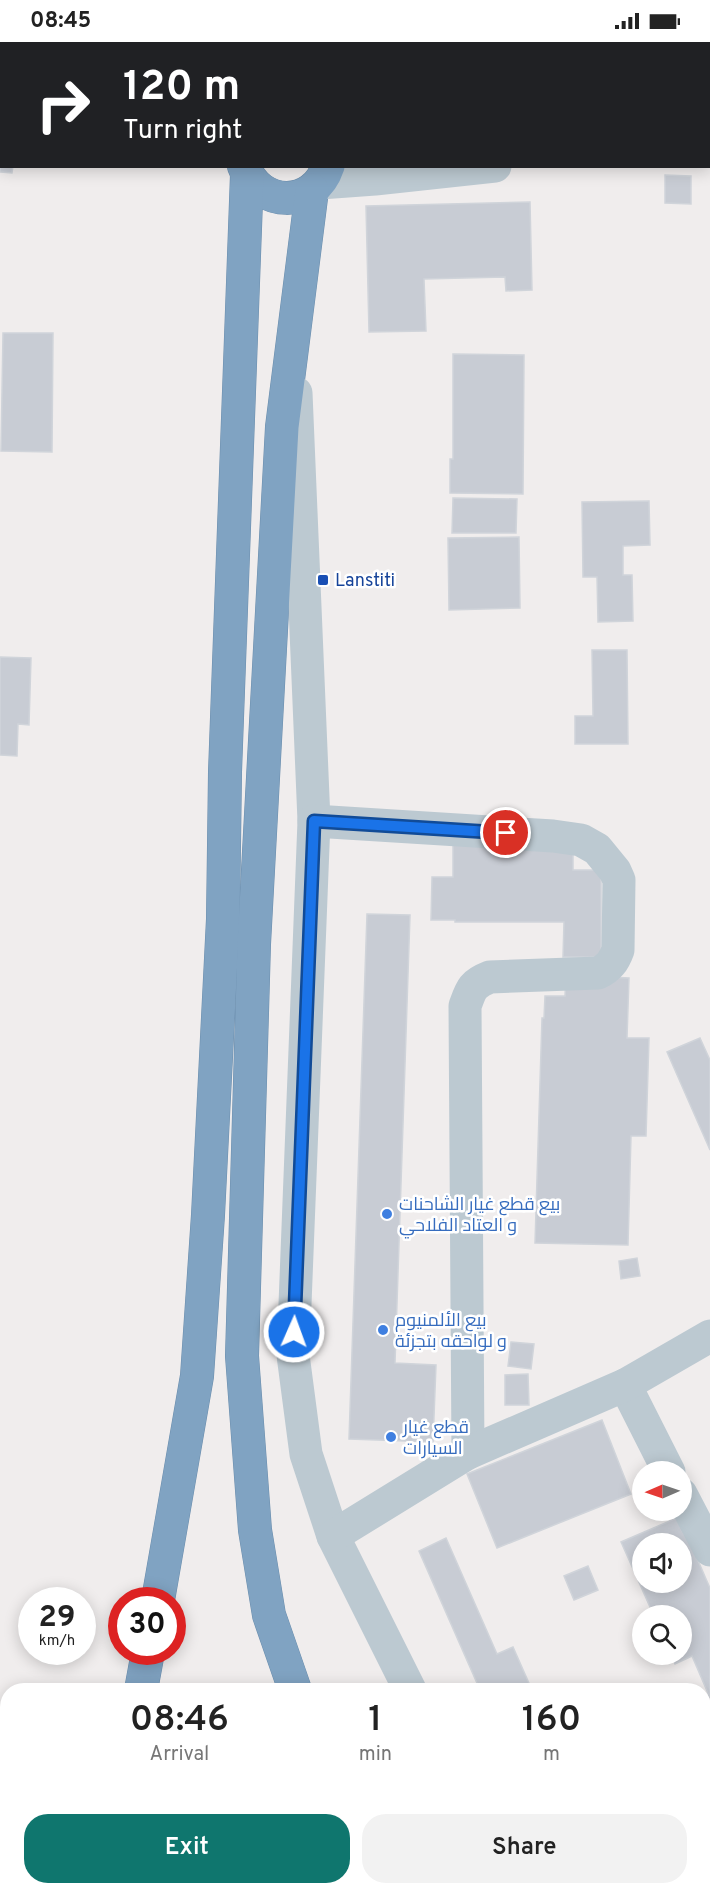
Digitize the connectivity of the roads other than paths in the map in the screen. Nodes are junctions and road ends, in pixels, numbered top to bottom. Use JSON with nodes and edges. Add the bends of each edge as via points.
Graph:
{"nodes":[{"id":1,"x":477,"y":168,"type":"edge"},
{"id":2,"x":246,"y":170,"type":"edge"},
{"id":3,"x":320,"y":180,"type":"edge"},
{"id":4,"x":293,"y":334,"type":"junction"},
{"id":5,"x":314,"y":821,"type":"junction"},
{"id":6,"x":710,"y":1336,"type":"edge"},
{"id":7,"x":625,"y":1385,"type":"junction"},
{"id":8,"x":468,"y":1453,"type":"junction"},
{"id":9,"x":663,"y":1461,"type":"edge"},
{"id":10,"x":692,"y":1515,"type":"edge"},
{"id":11,"x":333,"y":1536,"type":"junction"},
{"id":12,"x":710,"y":1550,"type":"edge"},
{"id":13,"x":160,"y":1587,"type":"edge"},
{"id":14,"x":146,"y":1665,"type":"edge"},
{"id":15,"x":142,"y":1683,"type":"edge"},
{"id":16,"x":293,"y":1683,"type":"edge"},
{"id":17,"x":406,"y":1683,"type":"edge"}],
"edges":[{"from":1,"to":3,"type":"street","via":[[375,179]]},
{"from":2,"to":3,"type":"highway","via":[[257,187],[280,198],[297,197]]},
{"from":2,"to":13,"type":"highway","via":[[223,919],[208,1215],[197,1376]]},
{"from":3,"to":4,"type":"highway"},
{"from":4,"to":5,"type":"street"},
{"from":4,"to":16,"type":"highway","via":[[282,427],[255,944],[242,1356],[255,1530],[269,1615]]},
{"from":5,"to":8,"type":"street","via":[[580,840],[597,849],[620,880],[618,950],[605,970],[490,977],[476,982],[465,1006]]},
{"from":5,"to":11,"type":"street","via":[[293,1355],[306,1454]]},
{"from":6,"to":7,"type":"street"},
{"from":7,"to":8,"type":"street"},
{"from":7,"to":9,"type":"street"},
{"from":8,"to":11,"type":"street"},
{"from":10,"to":12,"type":"street"},
{"from":11,"to":17,"type":"street"},
{"from":14,"to":15,"type":"highway"}]}
